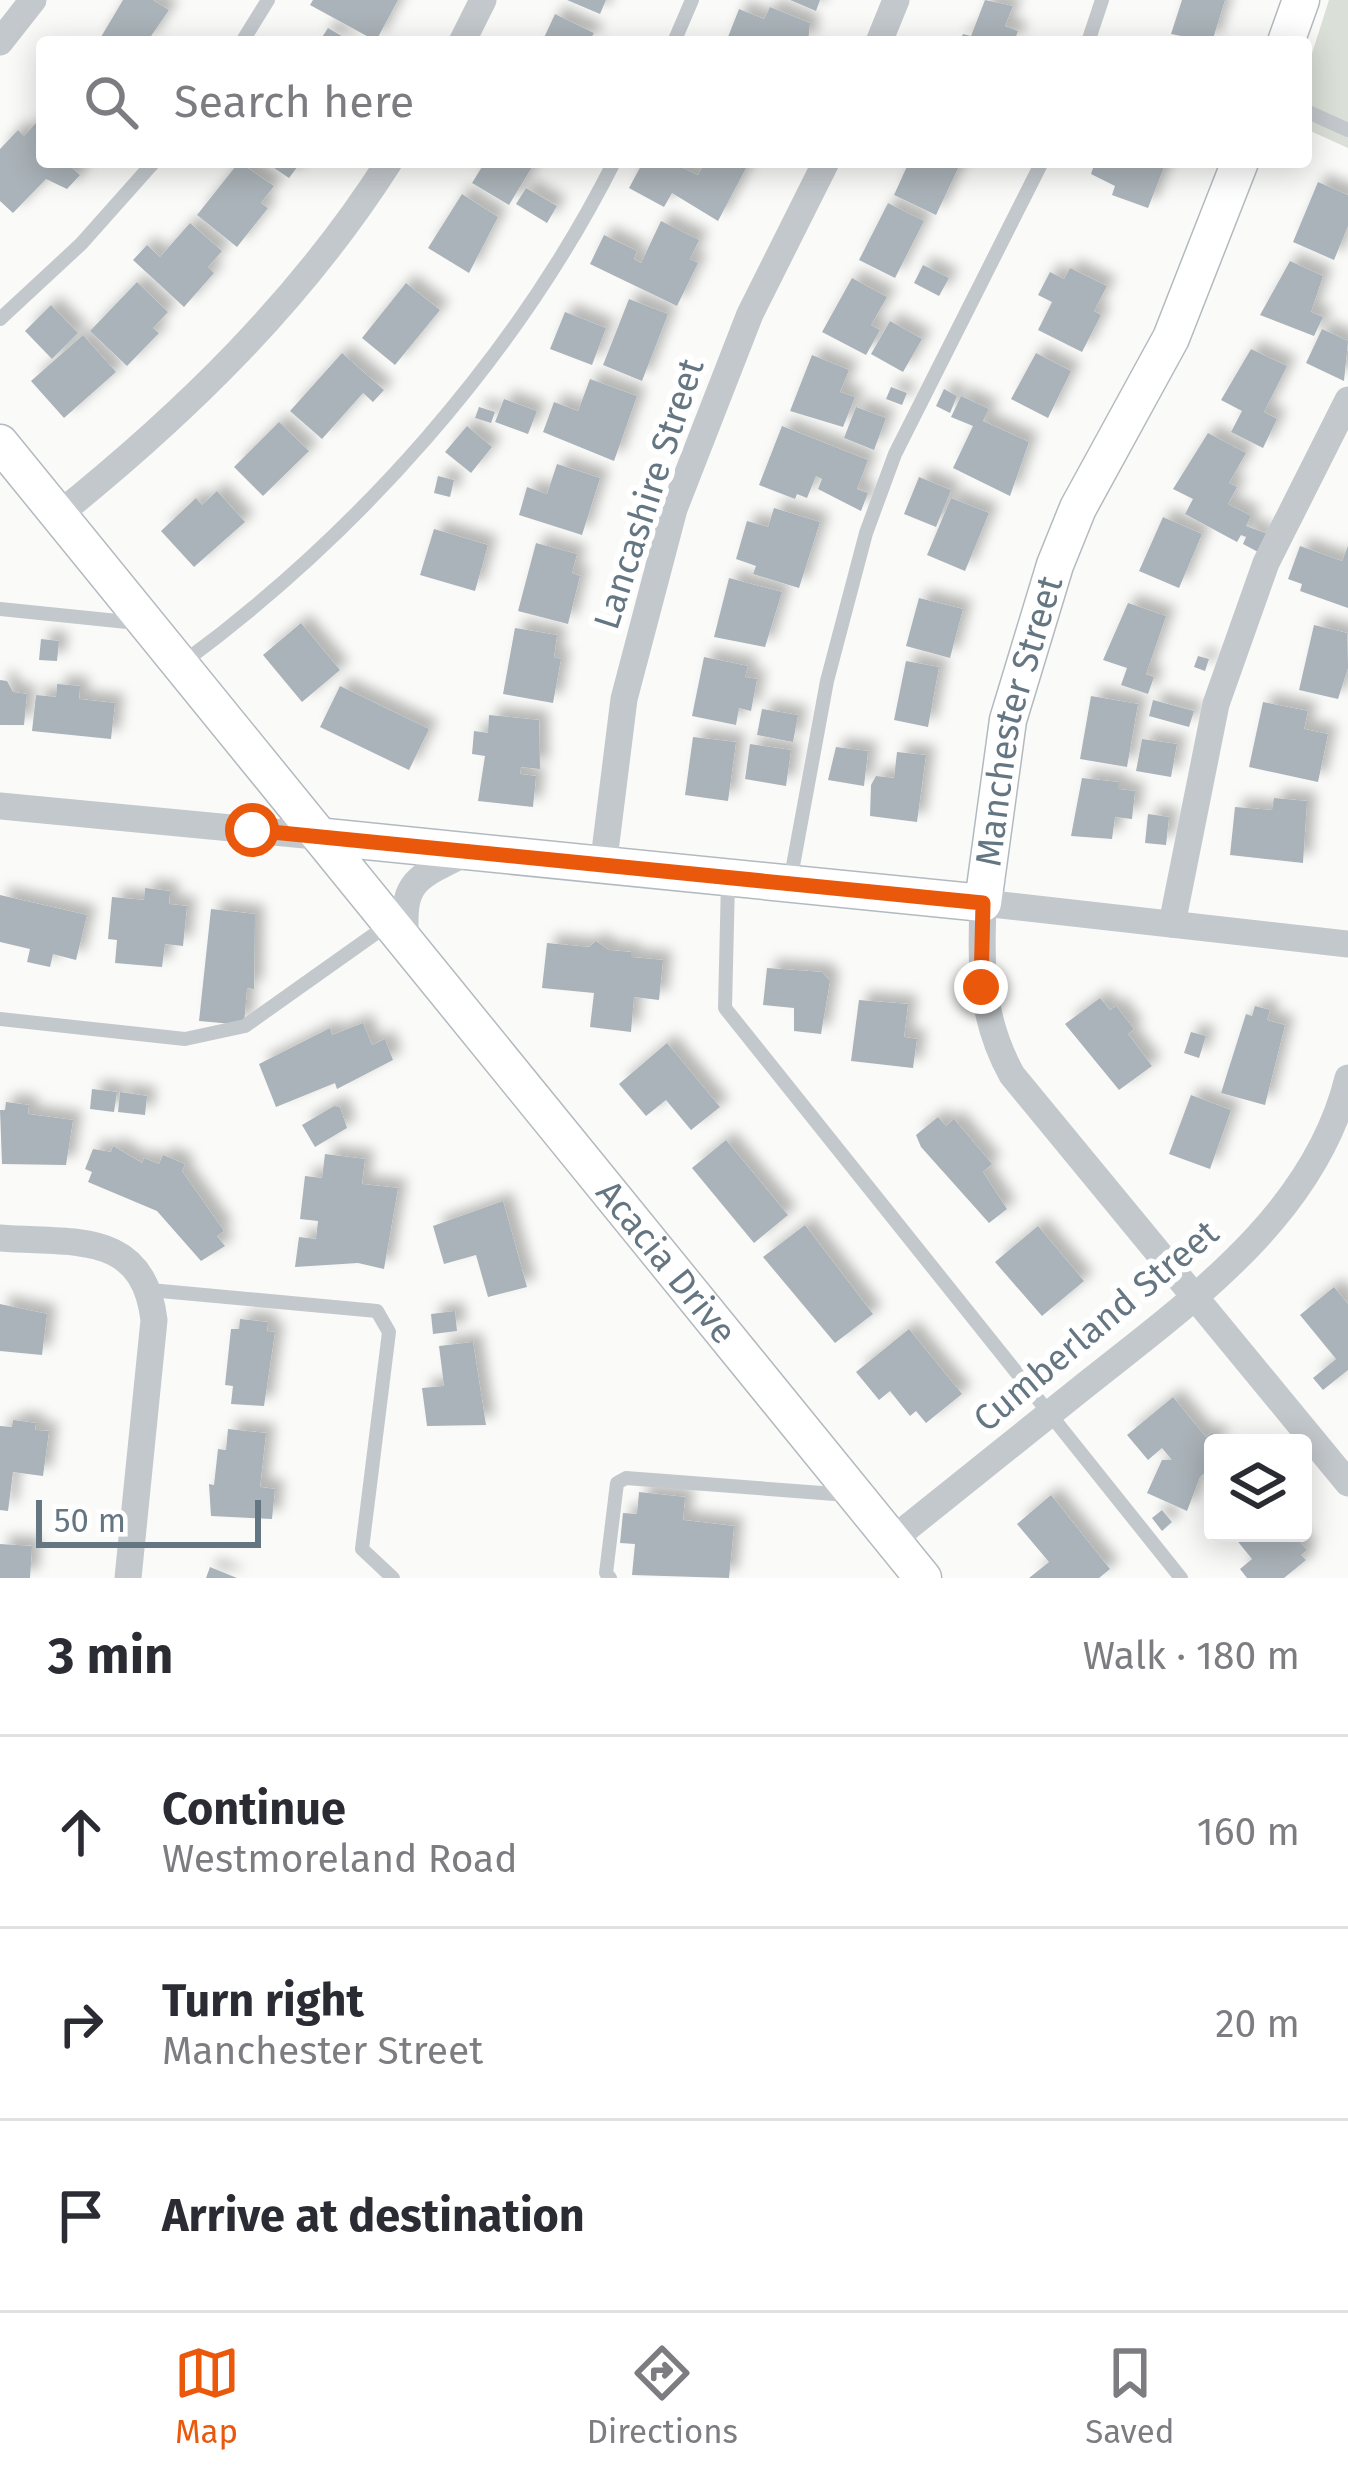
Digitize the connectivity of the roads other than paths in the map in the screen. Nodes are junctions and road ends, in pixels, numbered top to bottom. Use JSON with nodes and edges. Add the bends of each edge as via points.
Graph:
{"nodes":[{"id":1,"x":33,"y":0,"type":"edge"},
{"id":2,"x":268,"y":0,"type":"edge"},
{"id":3,"x":483,"y":0,"type":"edge"},
{"id":4,"x":692,"y":0,"type":"edge"},
{"id":5,"x":896,"y":0,"type":"edge"},
{"id":6,"x":1102,"y":0,"type":"edge"},
{"id":7,"x":1301,"y":0,"type":"edge"},
{"id":8,"x":246,"y":36,"type":"edge"},
{"id":9,"x":465,"y":36,"type":"edge"},
{"id":10,"x":677,"y":36,"type":"edge"},
{"id":11,"x":881,"y":36,"type":"edge"},
{"id":12,"x":1090,"y":36,"type":"edge"},
{"id":13,"x":1288,"y":36,"type":"edge"},
{"id":14,"x":0,"y":42,"type":"edge"},
{"id":15,"x":1312,"y":114,"type":"edge"},
{"id":16,"x":1348,"y":130,"type":"edge"},
{"id":17,"x":149,"y":168,"type":"edge"},
{"id":18,"x":385,"y":168,"type":"edge"},
{"id":19,"x":611,"y":168,"type":"edge"},
{"id":20,"x":823,"y":168,"type":"edge"},
{"id":21,"x":1039,"y":168,"type":"edge"},
{"id":22,"x":1238,"y":168,"type":"edge"},
{"id":23,"x":0,"y":319,"type":"edge"},
{"id":24,"x":1348,"y":400,"type":"edge"},
{"id":25,"x":0,"y":443,"type":"edge"},
{"id":26,"x":58,"y":515,"type":"junction"},
{"id":27,"x":0,"y":609,"type":"edge"},
{"id":28,"x":148,"y":624,"type":"junction"},
{"id":29,"x":181,"y":664,"type":"junction"},
{"id":30,"x":0,"y":806,"type":"edge"},
{"id":31,"x":326,"y":838,"type":"junction"},
{"id":32,"x":464,"y":854,"type":"junction"},
{"id":33,"x":603,"y":867,"type":"junction"},
{"id":34,"x":728,"y":881,"type":"junction"},
{"id":35,"x":789,"y":887,"type":"junction"},
{"id":36,"x":983,"y":903,"type":"junction"},
{"id":37,"x":1172,"y":925,"type":"junction"},
{"id":38,"x":398,"y":936,"type":"junction"},
{"id":39,"x":1348,"y":944,"type":"edge"},
{"id":40,"x":0,"y":1019,"type":"edge"},
{"id":41,"x":1348,"y":1078,"type":"edge"},
{"id":42,"x":0,"y":1238,"type":"edge"},
{"id":43,"x":150,"y":1290,"type":"junction"},
{"id":44,"x":1195,"y":1297,"type":"junction"},
{"id":45,"x":1048,"y":1414,"type":"junction"},
{"id":46,"x":1348,"y":1483,"type":"edge"},
{"id":47,"x":856,"y":1496,"type":"junction"},
{"id":48,"x":892,"y":1540,"type":"junction"},
{"id":49,"x":128,"y":1578,"type":"edge"},
{"id":50,"x":393,"y":1578,"type":"edge"},
{"id":51,"x":610,"y":1578,"type":"edge"},
{"id":52,"x":922,"y":1578,"type":"edge"},
{"id":53,"x":1180,"y":1578,"type":"edge"}],
"edges":[{"from":1,"to":14,"type":"street"},
{"from":2,"to":8,"type":"lane"},
{"from":3,"to":9,"type":"street"},
{"from":4,"to":10,"type":"lane"},
{"from":5,"to":11,"type":"street"},
{"from":6,"to":12,"type":"lane"},
{"from":7,"to":13,"type":"street"},
{"from":15,"to":16,"type":"lane"},
{"from":17,"to":23,"type":"lane"},
{"from":18,"to":26,"type":"street","via":[[343,229],[186,408]]},
{"from":19,"to":29,"type":"lane","via":[[552,277],[450,411],[287,576]]},
{"from":20,"to":33,"type":"street","name":"Lancashire Street","via":[[750,314],[674,509],[624,699]]},
{"from":21,"to":35,"type":"lane","via":[[895,454],[866,533],[827,681]]},
{"from":22,"to":36,"type":"street","name":"Manchester Street","via":[[1171,338],[1054,565],[1008,720]]},
{"from":24,"to":37,"type":"street","via":[[1266,563],[1216,704]]},
{"from":25,"to":26,"type":"street","name":"Acacia Drive"},
{"from":26,"to":28,"type":"street","name":"Acacia Drive"},
{"from":27,"to":28,"type":"lane"},
{"from":28,"to":29,"type":"street","name":"Acacia Drive"},
{"from":29,"to":31,"type":"street","name":"Acacia Drive"},
{"from":30,"to":31,"type":"street"},
{"from":31,"to":32,"type":"street"},
{"from":31,"to":38,"type":"street","name":"Acacia Drive"},
{"from":32,"to":33,"type":"street"},
{"from":32,"to":38,"type":"street","via":[[416,878]]},
{"from":33,"to":34,"type":"street"},
{"from":34,"to":35,"type":"street"},
{"from":34,"to":45,"type":"lane","via":[[725,1008]]},
{"from":35,"to":36,"type":"street"},
{"from":36,"to":37,"type":"street"},
{"from":36,"to":44,"type":"street","name":"Manchester Street","via":[[981,987],[995,1045]]},
{"from":37,"to":39,"type":"street"},
{"from":38,"to":40,"type":"lane","via":[[245,1026],[185,1039]]},
{"from":38,"to":47,"type":"street","name":"Acacia Drive"},
{"from":41,"to":44,"type":"street","name":"Cumberland Street","via":[[1294,1193]]},
{"from":42,"to":43,"type":"street","via":[[105,1247],[133,1261]]},
{"from":43,"to":49,"type":"street","via":[[154,1320]]},
{"from":43,"to":50,"type":"lane","via":[[376,1311],[389,1332],[362,1549]]},
{"from":44,"to":45,"type":"street","name":"Cumberland Street"},
{"from":44,"to":46,"type":"street","name":"Manchester Street"},
{"from":45,"to":48,"type":"street","name":"Cumberland Street"},
{"from":45,"to":53,"type":"lane"},
{"from":47,"to":48,"type":"street","name":"Acacia Drive"},
{"from":47,"to":51,"type":"lane","via":[[626,1478],[616,1483]]},
{"from":48,"to":52,"type":"street","name":"Acacia Drive"}]}
